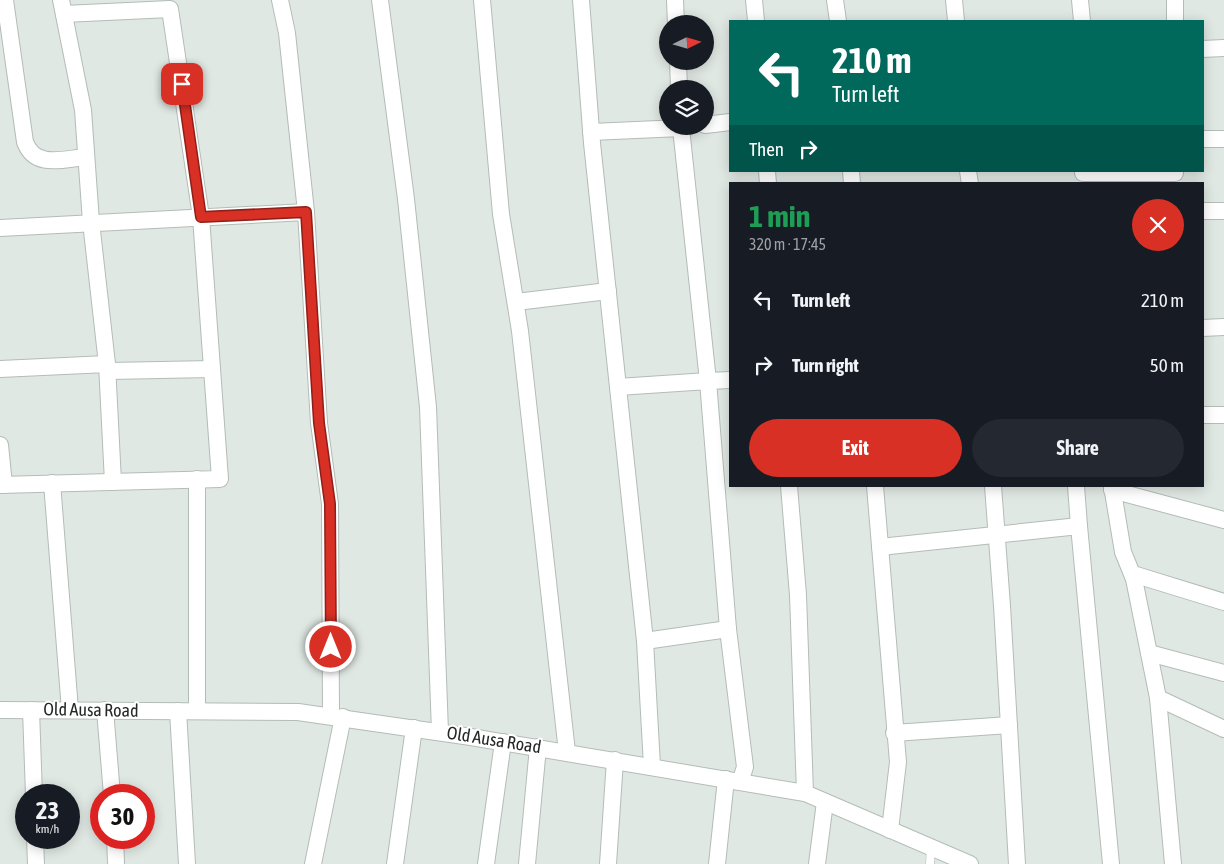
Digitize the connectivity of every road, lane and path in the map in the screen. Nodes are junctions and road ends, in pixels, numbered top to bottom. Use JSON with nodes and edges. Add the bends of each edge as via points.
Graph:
{"nodes":[{"id":1,"x":5,"y":0,"type":"edge"},
{"id":2,"x":280,"y":0,"type":"edge"},
{"id":3,"x":380,"y":0,"type":"edge"},
{"id":4,"x":482,"y":0,"type":"edge"},
{"id":5,"x":580,"y":0,"type":"edge"},
{"id":6,"x":675,"y":0,"type":"edge"},
{"id":7,"x":754,"y":0,"type":"edge"},
{"id":8,"x":836,"y":0,"type":"edge"},
{"id":9,"x":954,"y":0,"type":"edge"},
{"id":10,"x":1080,"y":0,"type":"edge"},
{"id":11,"x":1175,"y":0,"type":"edge"},
{"id":12,"x":169,"y":4,"type":"edge"},
{"id":13,"x":62,"y":7,"type":"edge"},
{"id":14,"x":676,"y":15,"type":"edge"},
{"id":15,"x":756,"y":20,"type":"edge"},
{"id":16,"x":838,"y":20,"type":"edge"},
{"id":17,"x":956,"y":20,"type":"edge"},
{"id":18,"x":1082,"y":20,"type":"edge"},
{"id":19,"x":1176,"y":20,"type":"edge"},
{"id":20,"x":1224,"y":48,"type":"edge"},
{"id":21,"x":1204,"y":49,"type":"edge"},
{"id":22,"x":729,"y":122,"type":"edge"},
{"id":23,"x":714,"y":124,"type":"edge"},
{"id":24,"x":659,"y":128,"type":"edge"},
{"id":25,"x":591,"y":132,"type":"junction"},
{"id":26,"x":687,"y":135,"type":"edge"},
{"id":27,"x":1204,"y":139,"type":"edge"},
{"id":28,"x":1224,"y":139,"type":"edge"},
{"id":29,"x":86,"y":157,"type":"junction"},
{"id":30,"x":1083,"y":176,"type":"edge"},
{"id":31,"x":1175,"y":176,"type":"edge"},
{"id":32,"x":1204,"y":211,"type":"edge"},
{"id":33,"x":1224,"y":211,"type":"edge"},
{"id":34,"x":306,"y":212,"type":"junction"},
{"id":35,"x":201,"y":217,"type":"junction"},
{"id":36,"x":91,"y":222,"type":"junction"},
{"id":37,"x":0,"y":228,"type":"edge"},
{"id":38,"x":608,"y":291,"type":"junction"},
{"id":39,"x":516,"y":302,"type":"junction"},
{"id":40,"x":1224,"y":327,"type":"edge"},
{"id":41,"x":1204,"y":328,"type":"edge"},
{"id":42,"x":108,"y":368,"type":"junction"},
{"id":43,"x":0,"y":369,"type":"edge"},
{"id":44,"x":212,"y":370,"type":"junction"},
{"id":45,"x":729,"y":380,"type":"edge"},
{"id":46,"x":708,"y":381,"type":"junction"},
{"id":47,"x":618,"y":387,"type":"junction"},
{"id":48,"x":1204,"y":415,"type":"edge"},
{"id":49,"x":1224,"y":415,"type":"edge"},
{"id":50,"x":0,"y":445,"type":"edge"},
{"id":51,"x":197,"y":479,"type":"junction"},
{"id":52,"x":113,"y":482,"type":"junction"},
{"id":53,"x":52,"y":483,"type":"junction"},
{"id":54,"x":2,"y":485,"type":"edge"},
{"id":55,"x":789,"y":487,"type":"edge"},
{"id":56,"x":875,"y":487,"type":"edge"},
{"id":57,"x":993,"y":487,"type":"edge"},
{"id":58,"x":1076,"y":487,"type":"edge"},
{"id":59,"x":1112,"y":488,"type":"edge"},
{"id":60,"x":1224,"y":520,"type":"edge"},
{"id":61,"x":1079,"y":526,"type":"junction"},
{"id":62,"x":997,"y":534,"type":"junction"},
{"id":63,"x":880,"y":547,"type":"junction"},
{"id":64,"x":1133,"y":574,"type":"junction"},
{"id":65,"x":1224,"y":602,"type":"edge"},
{"id":66,"x":728,"y":629,"type":"junction"},
{"id":67,"x":645,"y":641,"type":"junction"},
{"id":68,"x":1149,"y":653,"type":"junction"},
{"id":69,"x":1224,"y":673,"type":"edge"},
{"id":70,"x":1158,"y":698,"type":"junction"},
{"id":71,"x":0,"y":710,"type":"edge"},
{"id":72,"x":31,"y":710,"type":"junction"},
{"id":73,"x":70,"y":710,"type":"junction"},
{"id":74,"x":106,"y":710,"type":"junction"},
{"id":75,"x":178,"y":711,"type":"junction"},
{"id":76,"x":198,"y":711,"type":"junction"},
{"id":77,"x":337,"y":716,"type":"junction"},
{"id":78,"x":1009,"y":725,"type":"junction"},
{"id":79,"x":414,"y":728,"type":"junction"},
{"id":80,"x":1224,"y":729,"type":"edge"},
{"id":81,"x":440,"y":732,"type":"junction"},
{"id":82,"x":894,"y":733,"type":"junction"},
{"id":83,"x":502,"y":742,"type":"junction"},
{"id":84,"x":538,"y":748,"type":"junction"},
{"id":85,"x":567,"y":752,"type":"junction"},
{"id":86,"x":615,"y":760,"type":"junction"},
{"id":87,"x":652,"y":766,"type":"junction"},
{"id":88,"x":733,"y":780,"type":"junction"},
{"id":89,"x":34,"y":784,"type":"edge"},
{"id":90,"x":111,"y":784,"type":"edge"},
{"id":91,"x":805,"y":793,"type":"junction"},
{"id":92,"x":825,"y":802,"type":"junction"},
{"id":93,"x":890,"y":830,"type":"junction"},
{"id":94,"x":931,"y":847,"type":"junction"},
{"id":95,"x":35,"y":849,"type":"edge"},
{"id":96,"x":115,"y":849,"type":"edge"},
{"id":97,"x":116,"y":862,"type":"dead end"},
{"id":98,"x":36,"y":864,"type":"edge"},
{"id":99,"x":187,"y":864,"type":"edge"},
{"id":100,"x":312,"y":864,"type":"edge"},
{"id":101,"x":395,"y":864,"type":"edge"},
{"id":102,"x":486,"y":864,"type":"edge"},
{"id":103,"x":527,"y":864,"type":"edge"},
{"id":104,"x":608,"y":864,"type":"edge"},
{"id":105,"x":717,"y":864,"type":"edge"},
{"id":106,"x":817,"y":864,"type":"edge"},
{"id":107,"x":930,"y":864,"type":"edge"},
{"id":108,"x":970,"y":864,"type":"edge"},
{"id":109,"x":1017,"y":864,"type":"edge"},
{"id":110,"x":1111,"y":864,"type":"edge"},
{"id":111,"x":1173,"y":864,"type":"edge"}],
"edges":[{"from":1,"to":29,"type":"street","via":[[29,153],[44,160]]},
{"from":2,"to":34,"type":"street","via":[[287,33]]},
{"from":3,"to":81,"type":"street","via":[[406,199],[428,407]]},
{"from":4,"to":39,"type":"street","via":[[501,214]]},
{"from":5,"to":25,"type":"street"},
{"from":6,"to":14,"type":"street"},
{"from":7,"to":15,"type":"street"},
{"from":8,"to":16,"type":"street"},
{"from":9,"to":17,"type":"street"},
{"from":10,"to":18,"type":"street"},
{"from":11,"to":19,"type":"street"},
{"from":12,"to":13,"type":"street"},
{"from":12,"to":35,"type":"street"},
{"from":13,"to":29,"type":"street","via":[[83,110]]},
{"from":20,"to":21,"type":"street"},
{"from":22,"to":23,"type":"street"},
{"from":24,"to":25,"type":"street"},
{"from":25,"to":38,"type":"street"},
{"from":26,"to":46,"type":"street"},
{"from":27,"to":28,"type":"street"},
{"from":29,"to":36,"type":"street"},
{"from":30,"to":31,"type":"street"},
{"from":32,"to":33,"type":"street"},
{"from":34,"to":35,"type":"street"},
{"from":34,"to":77,"type":"street","via":[[319,423],[330,504]]},
{"from":35,"to":36,"type":"street"},
{"from":35,"to":44,"type":"street"},
{"from":36,"to":37,"type":"street"},
{"from":36,"to":42,"type":"street"},
{"from":38,"to":39,"type":"street"},
{"from":38,"to":47,"type":"street"},
{"from":39,"to":85,"type":"street"},
{"from":40,"to":41,"type":"street"},
{"from":42,"to":43,"type":"street"},
{"from":42,"to":44,"type":"street"},
{"from":42,"to":52,"type":"street"},
{"from":44,"to":51,"type":"street","via":[[220,478]]},
{"from":45,"to":46,"type":"street"},
{"from":46,"to":47,"type":"street"},
{"from":46,"to":66,"type":"street"},
{"from":47,"to":67,"type":"street"},
{"from":48,"to":49,"type":"street"},
{"from":50,"to":54,"type":"street"},
{"from":51,"to":52,"type":"street"},
{"from":51,"to":76,"type":"street"},
{"from":52,"to":53,"type":"street"},
{"from":53,"to":54,"type":"street"},
{"from":53,"to":73,"type":"street"},
{"from":55,"to":91,"type":"street","via":[[798,595]]},
{"from":56,"to":63,"type":"street"},
{"from":57,"to":62,"type":"street"},
{"from":58,"to":61,"type":"street"},
{"from":59,"to":60,"type":"street"},
{"from":59,"to":64,"type":"street","via":[[1123,552]]},
{"from":61,"to":62,"type":"street"},
{"from":61,"to":110,"type":"street"},
{"from":62,"to":63,"type":"street"},
{"from":62,"to":78,"type":"street"},
{"from":63,"to":82,"type":"street"},
{"from":64,"to":65,"type":"street"},
{"from":64,"to":68,"type":"street"},
{"from":66,"to":67,"type":"street"},
{"from":66,"to":88,"type":"street","via":[[745,767]]},
{"from":67,"to":87,"type":"street"},
{"from":68,"to":69,"type":"street"},
{"from":68,"to":70,"type":"street"},
{"from":70,"to":80,"type":"street"},
{"from":70,"to":111,"type":"street"},
{"from":71,"to":72,"type":"street","name":"Old Ausa Road"},
{"from":72,"to":73,"type":"street","name":"Old Ausa Road"},
{"from":72,"to":89,"type":"street"},
{"from":73,"to":74,"type":"street","name":"Old Ausa Road"},
{"from":74,"to":75,"type":"street","name":"Old Ausa Road"},
{"from":74,"to":90,"type":"street"},
{"from":75,"to":76,"type":"street","name":"Old Ausa Road"},
{"from":75,"to":99,"type":"street"},
{"from":76,"to":77,"type":"street","name":"Old Ausa Road","via":[[298,712]]},
{"from":77,"to":79,"type":"street","name":"Old Ausa Road"},
{"from":77,"to":100,"type":"street"},
{"from":78,"to":82,"type":"street"},
{"from":78,"to":109,"type":"street"},
{"from":79,"to":81,"type":"street","name":"Old Ausa Road"},
{"from":79,"to":101,"type":"street"},
{"from":81,"to":83,"type":"street","name":"Old Ausa Road"},
{"from":82,"to":93,"type":"street","via":[[898,762]]},
{"from":83,"to":84,"type":"street","name":"Old Ausa Road"},
{"from":83,"to":102,"type":"street"},
{"from":84,"to":85,"type":"street","name":"Old Ausa Road"},
{"from":84,"to":103,"type":"street"},
{"from":85,"to":86,"type":"street","name":"Old Ausa Road"},
{"from":86,"to":87,"type":"street","name":"Old Ausa Road"},
{"from":86,"to":104,"type":"street"},
{"from":87,"to":88,"type":"street","name":"Old Ausa Road"},
{"from":88,"to":91,"type":"street","name":"Old Ausa Road"},
{"from":88,"to":105,"type":"street"},
{"from":91,"to":92,"type":"street","name":"Old Ausa Road"},
{"from":92,"to":93,"type":"street","name":"Old Ausa Road"},
{"from":92,"to":106,"type":"street"},
{"from":93,"to":94,"type":"street","name":"Old Ausa Road"},
{"from":94,"to":107,"type":"lane"},
{"from":94,"to":108,"type":"street","name":"Old Ausa Road"},
{"from":95,"to":98,"type":"street"},
{"from":96,"to":97,"type":"street"}]}
